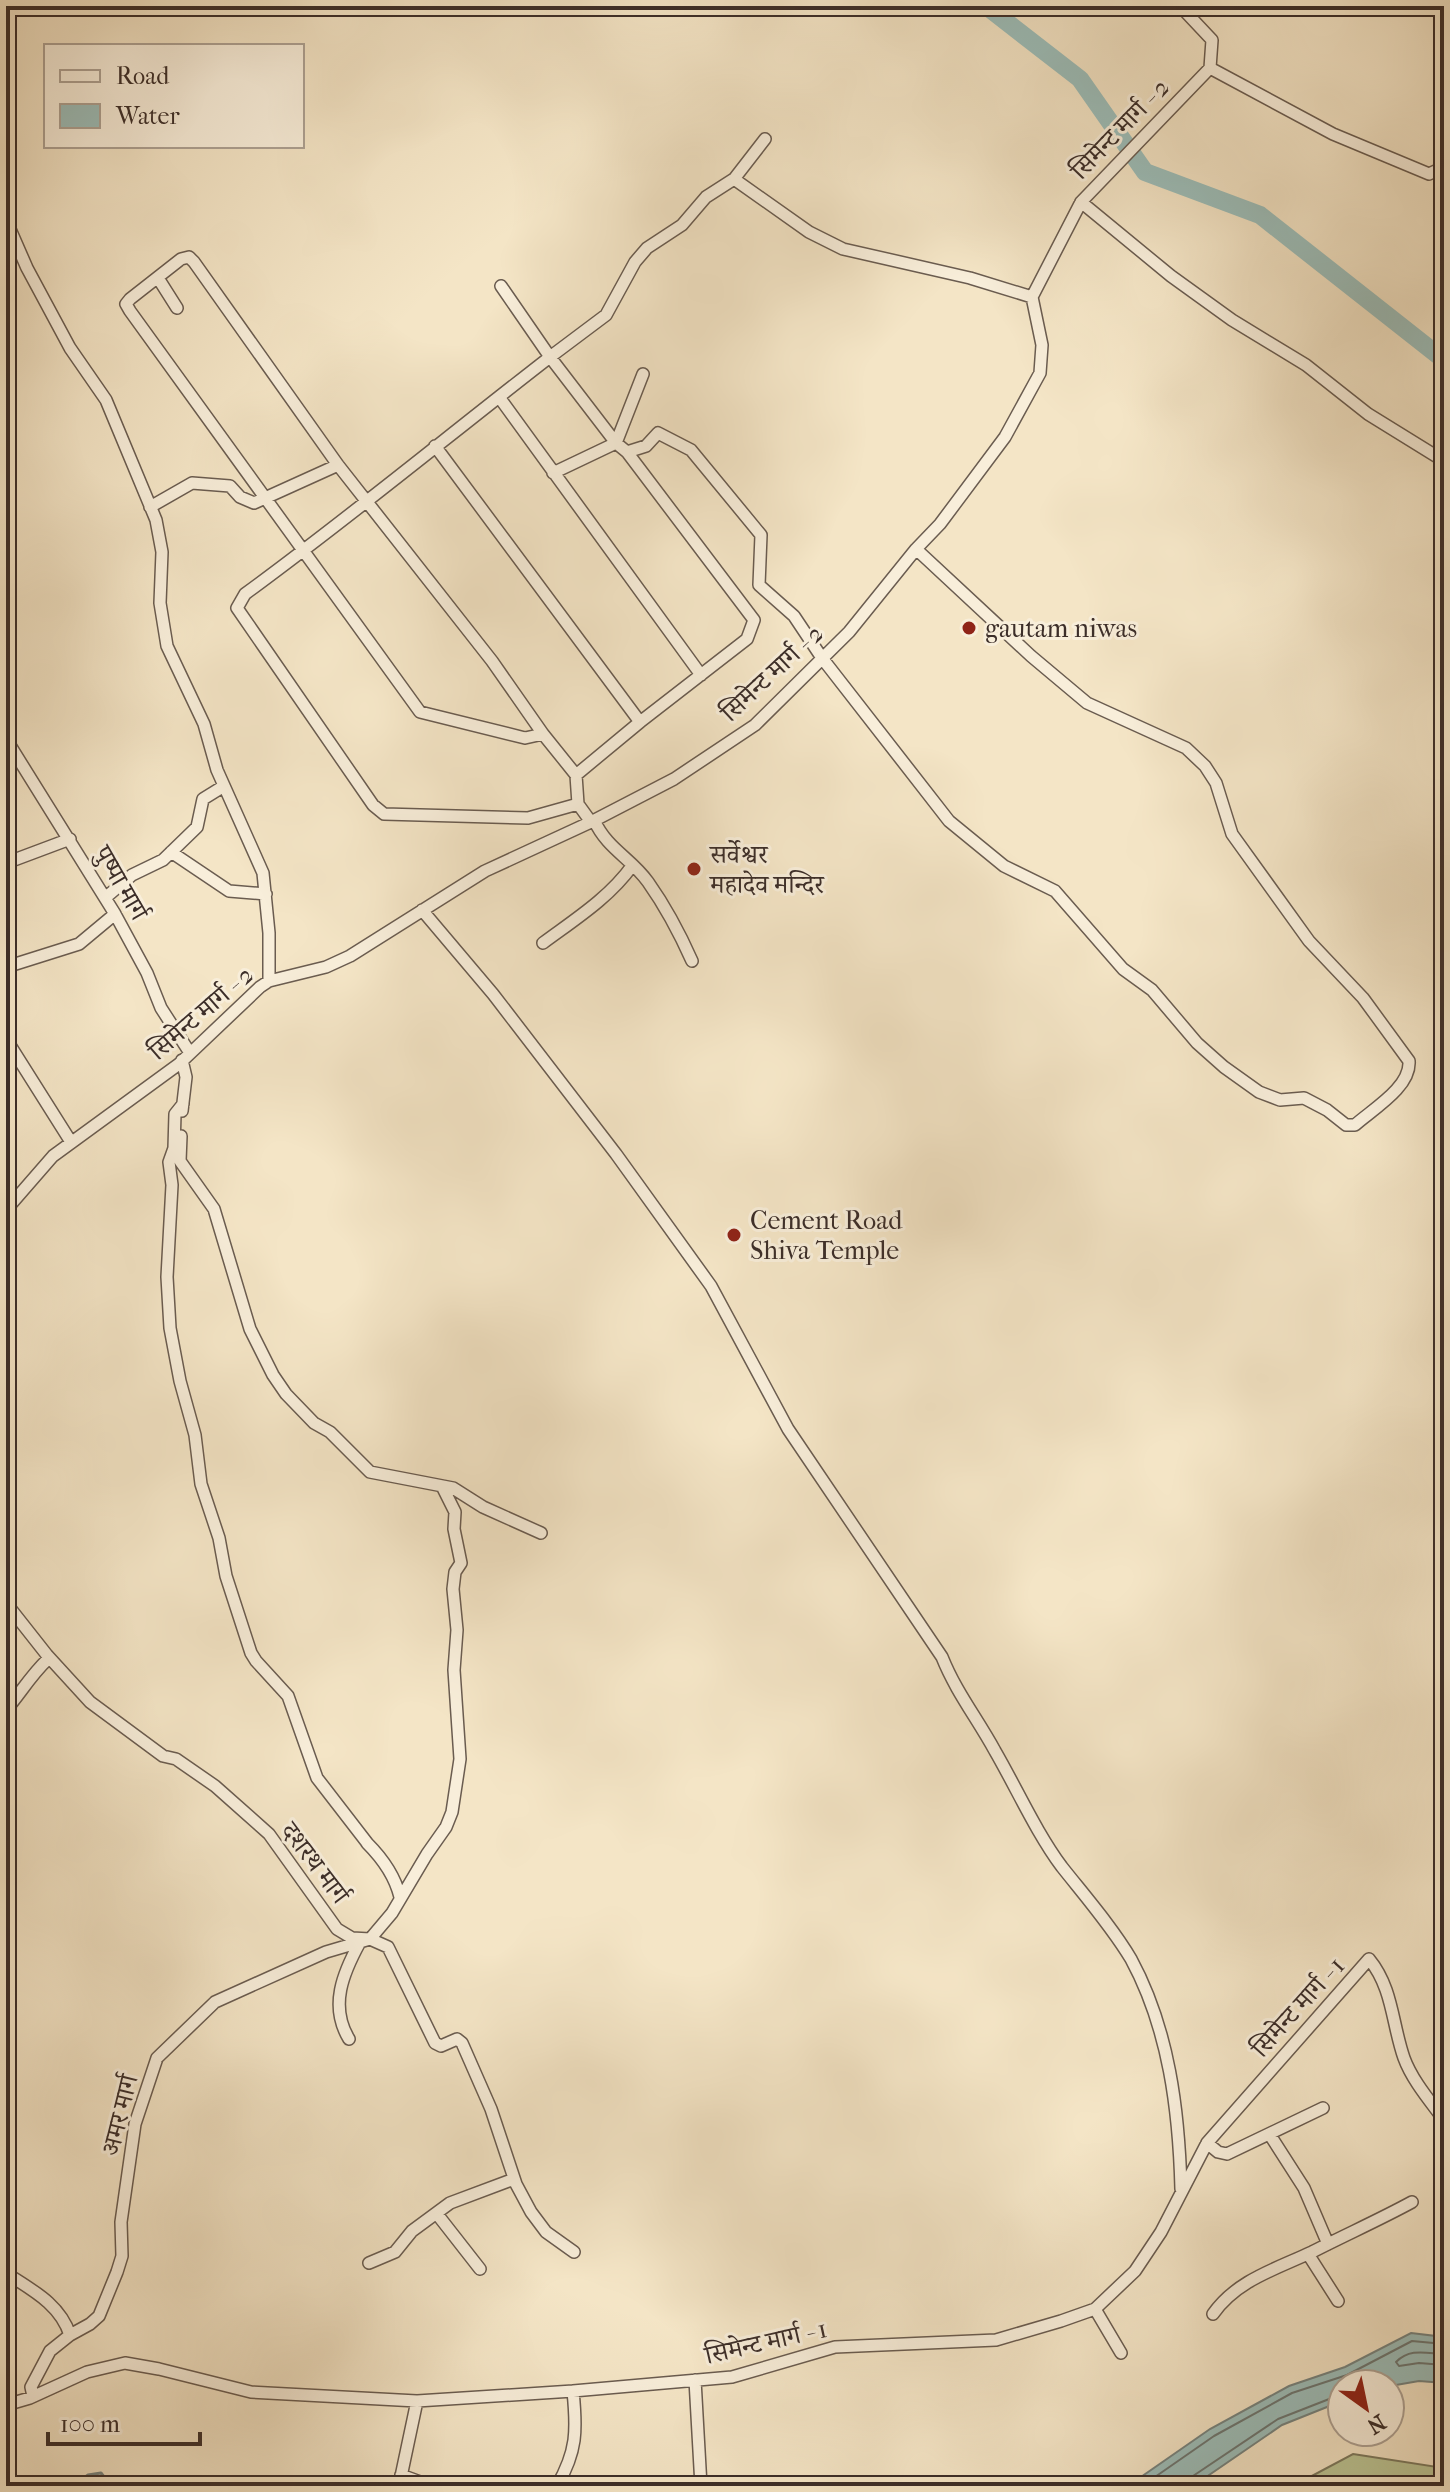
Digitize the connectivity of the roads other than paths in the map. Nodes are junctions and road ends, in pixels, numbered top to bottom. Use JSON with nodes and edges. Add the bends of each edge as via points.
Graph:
{"nodes":[{"id":1,"x":1180,"y":6,"type":"edge"},
{"id":2,"x":1210,"y":68,"type":"junction"},
{"id":3,"x":765,"y":139,"type":"dead end"},
{"id":4,"x":1444,"y":167,"type":"edge"},
{"id":5,"x":734,"y":179,"type":"junction"},
{"id":6,"x":1081,"y":202,"type":"junction"},
{"id":7,"x":6,"y":220,"type":"edge"},
{"id":8,"x":158,"y":278,"type":"junction"},
{"id":9,"x":501,"y":286,"type":"dead end"},
{"id":10,"x":1032,"y":297,"type":"junction"},
{"id":11,"x":177,"y":308,"type":"dead end"},
{"id":12,"x":550,"y":357,"type":"junction"},
{"id":13,"x":643,"y":374,"type":"dead end"},
{"id":14,"x":499,"y":397,"type":"junction"},
{"id":15,"x":616,"y":443,"type":"junction"},
{"id":16,"x":435,"y":446,"type":"junction"},
{"id":17,"x":627,"y":452,"type":"junction"},
{"id":18,"x":1444,"y":461,"type":"edge"},
{"id":19,"x":338,"y":465,"type":"junction"},
{"id":20,"x":553,"y":473,"type":"junction"},
{"id":21,"x":266,"y":498,"type":"junction"},
{"id":22,"x":368,"y":501,"type":"junction"},
{"id":23,"x":150,"y":507,"type":"junction"},
{"id":24,"x":916,"y":549,"type":"junction"},
{"id":25,"x":305,"y":550,"type":"junction"},
{"id":26,"x":822,"y":658,"type":"junction"},
{"id":27,"x":701,"y":675,"type":"junction"},
{"id":28,"x":640,"y":722,"type":"junction"},
{"id":29,"x":543,"y":734,"type":"junction"},
{"id":30,"x":6,"y":739,"type":"edge"},
{"id":31,"x":576,"y":775,"type":"junction"},
{"id":32,"x":224,"y":786,"type":"junction"},
{"id":33,"x":578,"y":804,"type":"junction"},
{"id":34,"x":592,"y":821,"type":"junction"},
{"id":35,"x":70,"y":839,"type":"junction"},
{"id":36,"x":171,"y":852,"type":"junction"},
{"id":37,"x":6,"y":863,"type":"edge"},
{"id":38,"x":632,"y":866,"type":"junction"},
{"id":39,"x":266,"y":894,"type":"junction"},
{"id":40,"x":105,"y":898,"type":"junction"},
{"id":41,"x":422,"y":910,"type":"junction"},
{"id":42,"x":115,"y":914,"type":"junction"},
{"id":43,"x":543,"y":943,"type":"dead end"},
{"id":44,"x":692,"y":961,"type":"dead end"},
{"id":45,"x":6,"y":967,"type":"edge"},
{"id":46,"x":269,"y":981,"type":"junction"},
{"id":47,"x":6,"y":1039,"type":"edge"},
{"id":48,"x":186,"y":1057,"type":"junction"},
{"id":49,"x":183,"y":1104,"type":"junction"},
{"id":50,"x":71,"y":1142,"type":"junction"},
{"id":51,"x":6,"y":1210,"type":"edge"},
{"id":52,"x":442,"y":1486,"type":"junction"},
{"id":53,"x":541,"y":1533,"type":"dead end"},
{"id":54,"x":6,"y":1603,"type":"edge"},
{"id":55,"x":47,"y":1655,"type":"junction"},
{"id":56,"x":6,"y":1710,"type":"edge"},
{"id":57,"x":400,"y":1897,"type":"junction"},
{"id":58,"x":365,"y":1940,"type":"junction"},
{"id":59,"x":349,"y":2039,"type":"dead end"},
{"id":60,"x":1323,"y":2108,"type":"dead end"},
{"id":61,"x":1444,"y":2120,"type":"edge"},
{"id":62,"x":1270,"y":2135,"type":"junction"},
{"id":63,"x":1207,"y":2143,"type":"junction"},
{"id":64,"x":514,"y":2179,"type":"junction"},
{"id":65,"x":1181,"y":2192,"type":"junction"},
{"id":66,"x":1412,"y":2202,"type":"dead end"},
{"id":67,"x":437,"y":2214,"type":"junction"},
{"id":68,"x":1328,"y":2244,"type":"junction"},
{"id":69,"x":574,"y":2252,"type":"dead end"},
{"id":70,"x":1308,"y":2254,"type":"junction"},
{"id":71,"x":369,"y":2263,"type":"dead end"},
{"id":72,"x":480,"y":2269,"type":"dead end"},
{"id":73,"x":6,"y":2273,"type":"edge"},
{"id":74,"x":1338,"y":2301,"type":"dead end"},
{"id":75,"x":1095,"y":2309,"type":"junction"},
{"id":76,"x":1213,"y":2314,"type":"dead end"},
{"id":77,"x":70,"y":2335,"type":"junction"},
{"id":78,"x":1121,"y":2353,"type":"dead end"},
{"id":79,"x":695,"y":2380,"type":"junction"},
{"id":80,"x":573,"y":2391,"type":"junction"},
{"id":81,"x":31,"y":2397,"type":"junction"},
{"id":82,"x":417,"y":2401,"type":"junction"},
{"id":83,"x":6,"y":2405,"type":"edge"},
{"id":84,"x":400,"y":2480,"type":"edge"},
{"id":85,"x":431,"y":2486,"type":"edge"},
{"id":86,"x":557,"y":2486,"type":"edge"},
{"id":87,"x":701,"y":2486,"type":"edge"}],
"edges":[{"from":1,"to":2,"type":"street","via":[[1212,40]]},
{"from":2,"to":4,"type":"street","via":[[1333,134],[1429,174]]},
{"from":2,"to":6,"type":"street","name":"सिमेन्ट मार्ग - 2"},
{"from":3,"to":5,"type":"street"},
{"from":5,"to":10,"type":"street","via":[[809,232],[843,249]]},
{"from":5,"to":12,"type":"street","via":[[647,248],[606,315]]},
{"from":6,"to":10,"type":"street","name":"सिमेन्ट मार्ग - 2"},
{"from":6,"to":18,"type":"street","via":[[1232,320]]},
{"from":7,"to":23,"type":"street","via":[[70,348],[106,400]]},
{"from":8,"to":11,"type":"street"},
{"from":8,"to":19,"type":"street","via":[[181,259],[194,262]]},
{"from":8,"to":21,"type":"street","via":[[126,304]]},
{"from":9,"to":12,"type":"street"},
{"from":10,"to":24,"type":"street","name":"सिमेन्ट मार्ग - 2","via":[[1042,345],[1040,373],[1005,437]]},
{"from":12,"to":14,"type":"street"},
{"from":12,"to":15,"type":"street"},
{"from":13,"to":15,"type":"street"},
{"from":14,"to":16,"type":"street"},
{"from":14,"to":20,"type":"street"},
{"from":15,"to":17,"type":"street"},
{"from":15,"to":20,"type":"street"},
{"from":16,"to":22,"type":"street"},
{"from":16,"to":28,"type":"street"},
{"from":17,"to":26,"type":"street","via":[[646,446],[658,433],[691,450],[761,535],[759,585],[794,616]]},
{"from":17,"to":27,"type":"street","via":[[754,620],[747,639]]},
{"from":19,"to":21,"type":"street"},
{"from":19,"to":22,"type":"street"},
{"from":20,"to":27,"type":"street"},
{"from":21,"to":23,"type":"street","via":[[254,503],[230,486],[192,483]]},
{"from":21,"to":25,"type":"street"},
{"from":22,"to":25,"type":"street"},
{"from":22,"to":29,"type":"street"},
{"from":23,"to":32,"type":"street","via":[[162,552],[160,603],[167,646],[204,724]]},
{"from":24,"to":26,"type":"street","name":"सिमेन्ट मार्ग - 2"},
{"from":24,"to":26,"type":"street","via":[[1087,703],[1186,748],[1205,766],[1232,834],[1309,941],[1363,998],[1409,1061],[1403,1082],[1355,1125],[1346,1125],[1304,1098],[1280,1100],[1259,1092],[1224,1067],[1152,990],[1123,969],[1055,891],[1004,866],[949,821]]},
{"from":25,"to":29,"type":"street","via":[[420,712],[525,738]]},
{"from":25,"to":33,"type":"street","via":[[245,594],[237,608],[373,805],[384,814],[528,818]]},
{"from":26,"to":34,"type":"street","name":"सिमेन्ट मार्ग - 2","via":[[755,725],[674,779]]},
{"from":27,"to":28,"type":"street"},
{"from":28,"to":31,"type":"street"},
{"from":29,"to":31,"type":"street"},
{"from":30,"to":35,"type":"street","name":"पुष्पा मार्ग"},
{"from":31,"to":33,"type":"street"},
{"from":32,"to":36,"type":"street","via":[[203,799],[197,827]]},
{"from":32,"to":39,"type":"street","via":[[263,873]]},
{"from":33,"to":34,"type":"street"},
{"from":34,"to":38,"type":"street"},
{"from":34,"to":41,"type":"street","name":"सिमेन्ट मार्ग - 2","via":[[485,871]]},
{"from":35,"to":37,"type":"street"},
{"from":35,"to":40,"type":"street","name":"पुष्पा मार्ग"},
{"from":36,"to":39,"type":"street","via":[[229,891]]},
{"from":36,"to":40,"type":"street"},
{"from":38,"to":43,"type":"street","via":[[607,894]]},
{"from":38,"to":44,"type":"street","via":[[647,881]]},
{"from":39,"to":46,"type":"street"},
{"from":40,"to":42,"type":"street","name":"पुष्पा मार्ग"},
{"from":41,"to":46,"type":"street","name":"सिमेन्ट मार्ग - 2","via":[[350,956]]},
{"from":41,"to":65,"type":"street","via":[[616,1154],[711,1286],[788,1429],[942,1657],[953,1686],[1062,1867],[1130,1959],[1152,2007],[1172,2084]]},
{"from":42,"to":45,"type":"street","via":[[79,944]]},
{"from":42,"to":48,"type":"street","name":"पुष्पा मार्ग"},
{"from":46,"to":48,"type":"street","name":"सिमेन्ट मार्ग - 2"},
{"from":47,"to":50,"type":"street"},
{"from":48,"to":49,"type":"street"},
{"from":48,"to":50,"type":"street","name":"सिमेन्ट मार्ग - 2"},
{"from":49,"to":52,"type":"street","via":[[180,1161],[214,1209],[250,1329],[279,1385],[370,1472]]},
{"from":49,"to":57,"type":"street","via":[[175,1114],[169,1162],[168,1300],[201,1484],[226,1576],[251,1653],[288,1696],[317,1778],[379,1853]]},
{"from":50,"to":51,"type":"street","name":"सिमेन्ट मार्ग - 2"},
{"from":52,"to":53,"type":"street"},
{"from":52,"to":57,"type":"street","via":[[455,1512],[461,1563],[453,1589],[458,1774],[446,1827]]},
{"from":54,"to":55,"type":"street","name":"दशरथ मार्ग"},
{"from":55,"to":56,"type":"street"},
{"from":55,"to":58,"type":"street","name":"दशरथ मार्ग","via":[[90,1702],[163,1756],[215,1786],[269,1834],[337,1929]]},
{"from":57,"to":58,"type":"street"},
{"from":58,"to":59,"type":"street","via":[[351,1958],[338,1998]]},
{"from":58,"to":64,"type":"street","name":"दशरथ मार्ग","via":[[388,1947],[435,2043],[462,2043]]},
{"from":58,"to":77,"type":"street","name":"अमर मार्ग","via":[[215,2002],[157,2058],[135,2124],[117,2272],[99,2316]]},
{"from":60,"to":62,"type":"street"},
{"from":61,"to":63,"type":"street","name":"सिमेन्ट मार्ग - 1","via":[[1404,2060],[1391,2002],[1369,1959]]},
{"from":62,"to":63,"type":"street","via":[[1223,2155]]},
{"from":62,"to":68,"type":"street","via":[[1304,2188]]},
{"from":63,"to":65,"type":"street","name":"सिमेन्ट मार्ग - 1"},
{"from":64,"to":67,"type":"street","via":[[450,2203]]},
{"from":64,"to":69,"type":"street","name":"दशरथ मार्ग","via":[[546,2232]]},
{"from":65,"to":75,"type":"street","name":"सिमेन्ट मार्ग - 1","via":[[1135,2271]]},
{"from":66,"to":68,"type":"street"},
{"from":67,"to":71,"type":"street","via":[[412,2231],[395,2252]]},
{"from":67,"to":72,"type":"street"},
{"from":68,"to":70,"type":"street"},
{"from":70,"to":74,"type":"street"},
{"from":70,"to":76,"type":"street","via":[[1255,2276]]},
{"from":73,"to":77,"type":"street","via":[[46,2299],[65,2319]]},
{"from":75,"to":78,"type":"street"},
{"from":75,"to":79,"type":"street","name":"सिमेन्ट मार्ग - 1","via":[[996,2340],[835,2347],[732,2377]]},
{"from":77,"to":81,"type":"street","name":"अमर मार्ग","via":[[43,2362]]},
{"from":79,"to":80,"type":"street","name":"सिमेन्ट मार्ग - 1"},
{"from":79,"to":87,"type":"street"},
{"from":80,"to":82,"type":"street","name":"सिमेन्ट मार्ग - 1"},
{"from":80,"to":86,"type":"street","via":[[571,2461]]},
{"from":81,"to":82,"type":"street","name":"सिमेन्ट मार्ग - 1","via":[[87,2372],[125,2363],[251,2392]]},
{"from":81,"to":83,"type":"street","name":"सिमेन्ट मार्ग - 1"},
{"from":82,"to":84,"type":"street"},
{"from":84,"to":85,"type":"street"}]}
